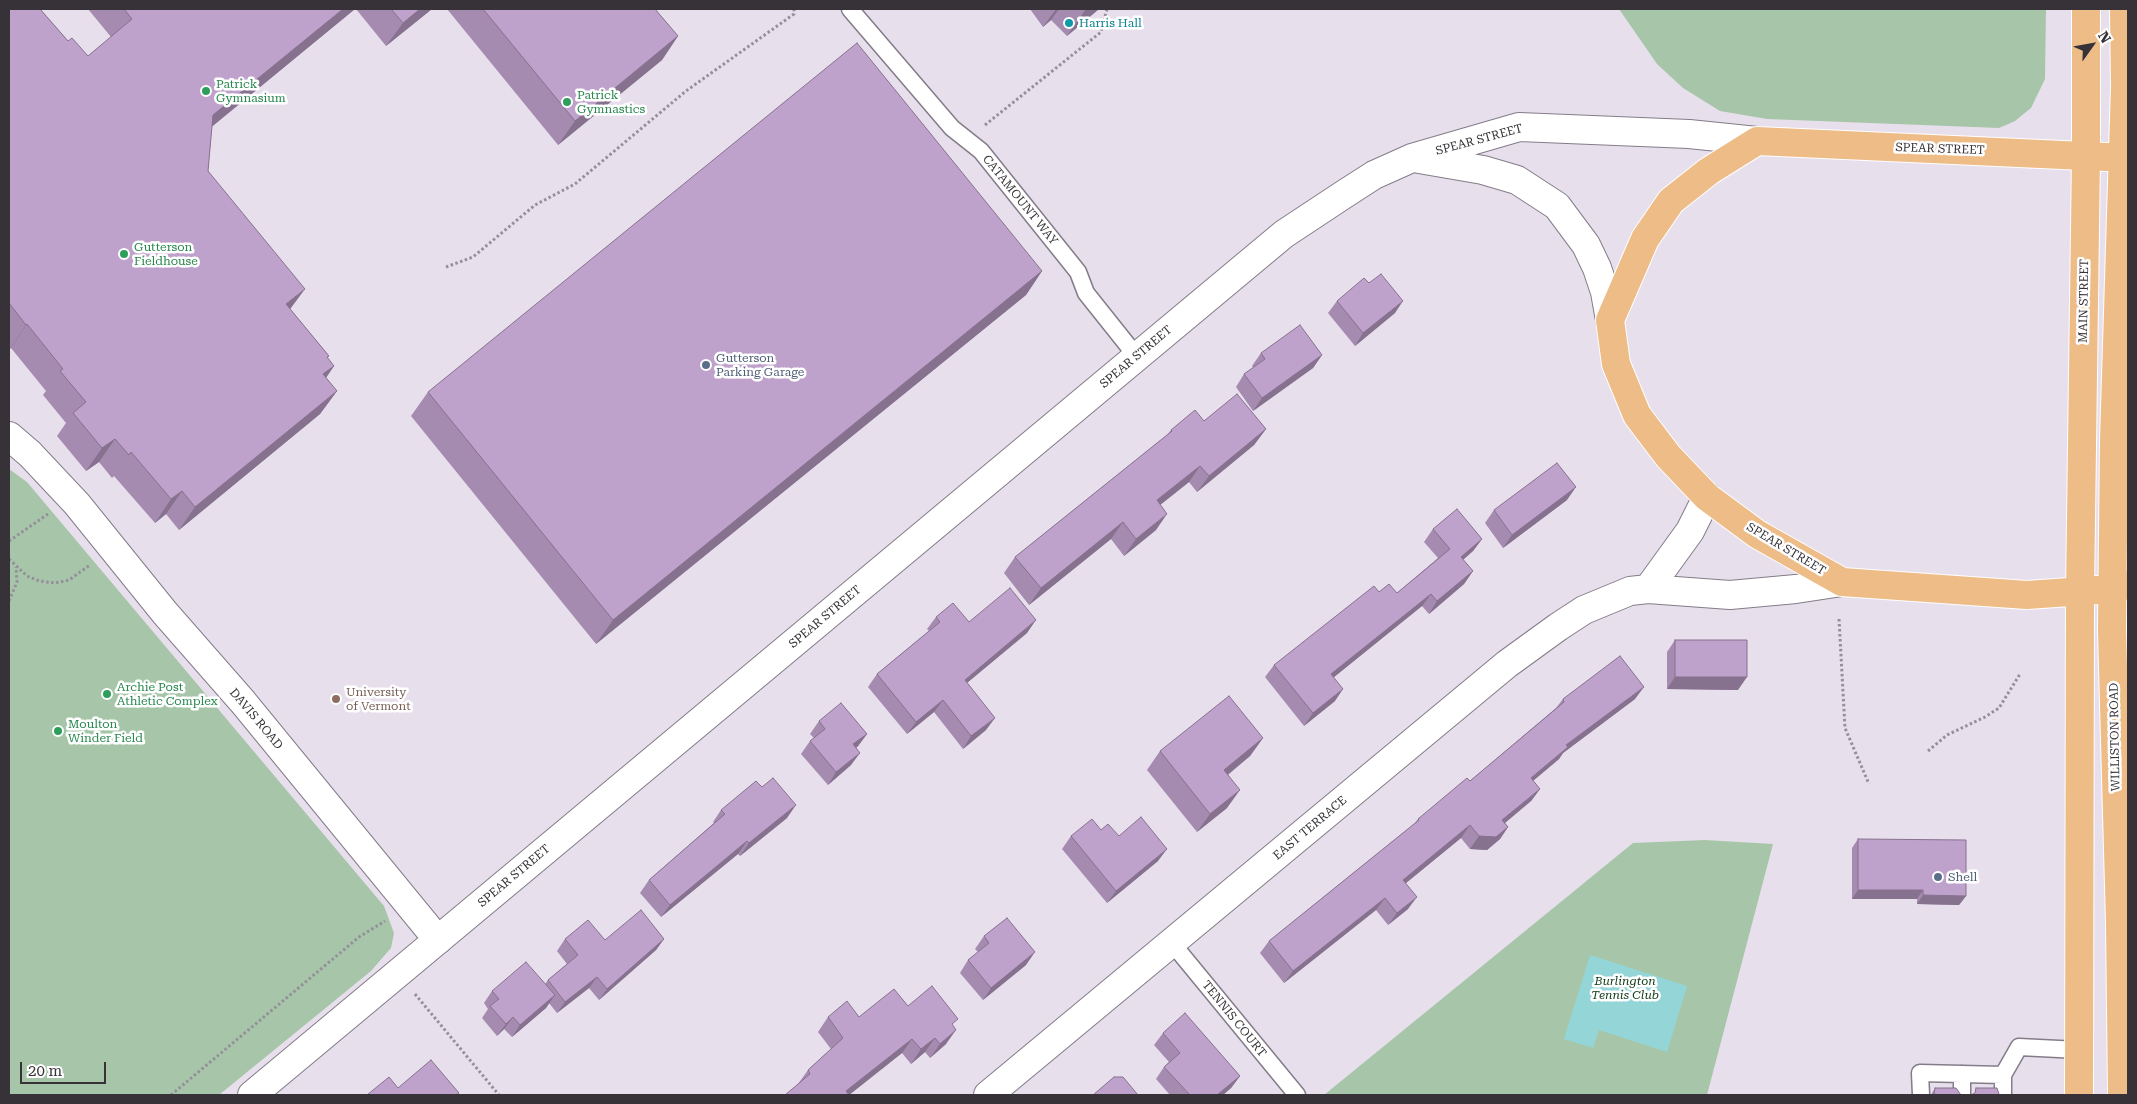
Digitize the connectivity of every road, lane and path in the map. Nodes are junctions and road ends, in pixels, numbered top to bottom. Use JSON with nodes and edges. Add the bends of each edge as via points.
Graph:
{"nodes":[{"id":1,"x":794,"y":9,"type":"edge"},
{"id":2,"x":850,"y":9,"type":"edge"},
{"id":3,"x":1107,"y":9,"type":"edge"},
{"id":4,"x":2086,"y":9,"type":"edge"},
{"id":5,"x":2124,"y":9,"type":"edge"},
{"id":6,"x":966,"y":140,"type":"junction"},
{"id":7,"x":1757,"y":141,"type":"junction"},
{"id":8,"x":2086,"y":156,"type":"junction"},
{"id":9,"x":1412,"y":158,"type":"junction"},
{"id":10,"x":2126,"y":158,"type":"edge"},
{"id":11,"x":446,"y":267,"type":"dead end"},
{"id":12,"x":1610,"y":320,"type":"junction"},
{"id":13,"x":1137,"y":357,"type":"junction"},
{"id":14,"x":9,"y":436,"type":"edge"},
{"id":15,"x":1707,"y":497,"type":"junction"},
{"id":16,"x":113,"y":548,"type":"junction"},
{"id":17,"x":9,"y":558,"type":"edge"},
{"id":18,"x":16,"y":567,"type":"junction"},
{"id":19,"x":1842,"y":582,"type":"junction"},
{"id":20,"x":2120,"y":587,"type":"edge"},
{"id":21,"x":1648,"y":589,"type":"junction"},
{"id":22,"x":2080,"y":592,"type":"junction"},
{"id":23,"x":9,"y":601,"type":"edge"},
{"id":24,"x":1839,"y":619,"type":"dead end"},
{"id":25,"x":2020,"y":674,"type":"dead end"},
{"id":26,"x":2128,"y":734,"type":"edge"},
{"id":27,"x":1928,"y":751,"type":"dead end"},
{"id":28,"x":2116,"y":775,"type":"junction"},
{"id":29,"x":1869,"y":784,"type":"dead end"},
{"id":30,"x":387,"y":919,"type":"dead end"},
{"id":31,"x":438,"y":940,"type":"junction"},
{"id":32,"x":1172,"y":943,"type":"junction"},
{"id":33,"x":398,"y":974,"type":"junction"},
{"id":34,"x":2079,"y":1050,"type":"junction"},
{"id":35,"x":1962,"y":1074,"type":"junction"},
{"id":36,"x":2003,"y":1075,"type":"junction"},
{"id":37,"x":1962,"y":1094,"type":"edge"},
{"id":38,"x":171,"y":1095,"type":"edge"},
{"id":39,"x":252,"y":1095,"type":"edge"},
{"id":40,"x":500,"y":1095,"type":"edge"},
{"id":41,"x":988,"y":1095,"type":"edge"},
{"id":42,"x":1297,"y":1095,"type":"edge"},
{"id":43,"x":1921,"y":1095,"type":"edge"},
{"id":44,"x":2003,"y":1095,"type":"edge"},
{"id":45,"x":2079,"y":1095,"type":"edge"},
{"id":46,"x":2122,"y":1095,"type":"edge"}],
"edges":[{"from":1,"to":11,"type":"path","via":[[794,14],[686,91],[574,184],[535,205],[473,257]]},
{"from":2,"to":6,"type":"lane","name":"CATAMOUNT WAY","via":[[952,128]]},
{"from":3,"to":6,"type":"path","via":[[1101,32]]},
{"from":4,"to":8,"type":"main road","name":"MAIN STREET"},
{"from":5,"to":10,"type":"main road"},
{"from":6,"to":13,"type":"lane","name":"CATAMOUNT WAY","via":[[981,151],[1078,272],[1086,293]]},
{"from":7,"to":8,"type":"main road","name":"SPEAR STREET"},
{"from":7,"to":9,"type":"main road","name":"SPEAR STREET","via":[[1644,131],[1519,127]]},
{"from":7,"to":12,"type":"main road","via":[[1709,171],[1671,201],[1644,239]]},
{"from":8,"to":10,"type":"main road","name":"SPEAR STREET"},
{"from":8,"to":22,"type":"main road","name":"MAIN STREET"},
{"from":9,"to":12,"type":"main road","name":"SPEAR STREET","via":[[1483,170],[1517,180],[1557,206],[1582,238],[1597,268]]},
{"from":9,"to":13,"type":"main road","name":"SPEAR STREET","via":[[1374,175],[1284,234]]},
{"from":10,"to":20,"type":"main road","via":[[2114,440]]},
{"from":12,"to":15,"type":"main road","name":"SPEAR STREET","via":[[1616,364],[1637,415],[1668,456]]},
{"from":13,"to":31,"type":"main road","name":"SPEAR STREET"},
{"from":14,"to":16,"type":"main road","name":"DAVIS ROAD","via":[[72,498]]},
{"from":15,"to":19,"type":"main road","name":"SPEAR STREET","via":[[1757,534]]},
{"from":15,"to":21,"type":"main road","via":[[1690,531]]},
{"from":16,"to":18,"type":"path","via":[[69,580],[55,583],[39,581]]},
{"from":16,"to":31,"type":"main road","name":"DAVIS ROAD"},
{"from":17,"to":18,"type":"path"},
{"from":18,"to":23,"type":"path","via":[[17,582]]},
{"from":19,"to":21,"type":"main road","name":"EAST TERRACE","via":[[1730,595]]},
{"from":19,"to":22,"type":"main road","name":"SPEAR STREET","via":[[2027,594]]},
{"from":20,"to":22,"type":"main road","name":"SPEAR STREET"},
{"from":20,"to":28,"type":"main road","name":"WILLISTON ROAD"},
{"from":21,"to":32,"type":"main road","name":"EAST TERRACE","via":[[1630,591],[1593,606],[1532,645]]},
{"from":22,"to":34,"type":"main road"},
{"from":24,"to":29,"type":"path","via":[[1845,728]]},
{"from":25,"to":27,"type":"path","via":[[1999,708],[1985,718],[1947,734]]},
{"from":26,"to":28,"type":"main road"},
{"from":28,"to":46,"type":"main road","name":"WILLISTON ROAD"},
{"from":30,"to":38,"type":"path","via":[[359,937]]},
{"from":31,"to":33,"type":"main road","name":"SPEAR STREET"},
{"from":32,"to":41,"type":"main road","name":"EAST TERRACE"},
{"from":32,"to":42,"type":"lane","name":"TENNIS COURT"},
{"from":33,"to":39,"type":"main road","name":"SPEAR STREET"},
{"from":33,"to":40,"type":"path"},
{"from":34,"to":36,"type":"lane","via":[[2018,1047]]},
{"from":34,"to":45,"type":"main road"},
{"from":35,"to":36,"type":"lane"},
{"from":35,"to":37,"type":"lane"},
{"from":35,"to":43,"type":"lane","via":[[1920,1073]]},
{"from":36,"to":44,"type":"lane"}]}
